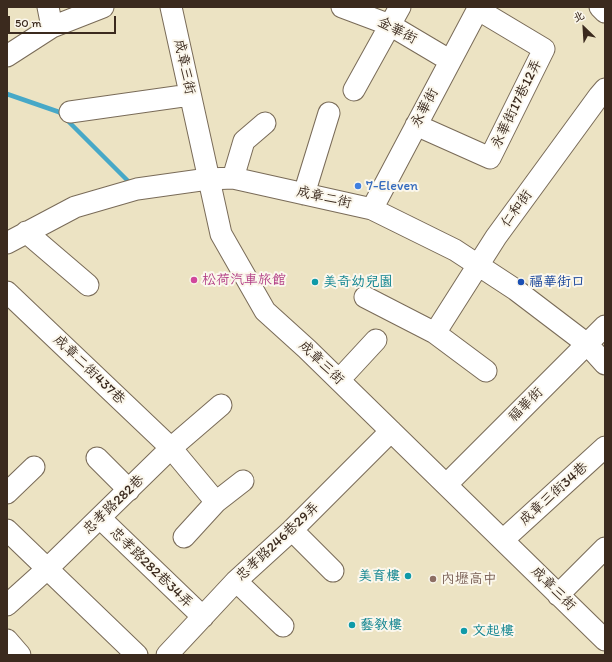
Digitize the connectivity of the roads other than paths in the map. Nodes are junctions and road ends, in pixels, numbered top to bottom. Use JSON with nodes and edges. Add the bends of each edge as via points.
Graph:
{"nodes":[{"id":1,"x":48,"y":7,"type":"edge"},
{"id":2,"x":103,"y":7,"type":"edge"},
{"id":3,"x":171,"y":7,"type":"edge"},
{"id":4,"x":342,"y":7,"type":"edge"},
{"id":5,"x":400,"y":7,"type":"edge"},
{"id":6,"x":600,"y":7,"type":"edge"},
{"id":7,"x":478,"y":8,"type":"edge"},
{"id":8,"x":605,"y":12,"type":"edge"},
{"id":9,"x":390,"y":25,"type":"junction"},
{"id":10,"x":52,"y":27,"type":"junction"},
{"id":11,"x":7,"y":56,"type":"edge"},
{"id":12,"x":450,"y":60,"type":"junction"},
{"id":13,"x":605,"y":89,"type":"edge"},
{"id":14,"x":354,"y":90,"type":"dead end"},
{"id":15,"x":190,"y":95,"type":"junction"},
{"id":16,"x":70,"y":112,"type":"dead end"},
{"id":17,"x":329,"y":113,"type":"dead end"},
{"id":18,"x":265,"y":124,"type":"dead end"},
{"id":19,"x":416,"y":125,"type":"junction"},
{"id":20,"x":233,"y":178,"type":"junction"},
{"id":21,"x":208,"y":179,"type":"junction"},
{"id":22,"x":304,"y":194,"type":"junction"},
{"id":23,"x":372,"y":209,"type":"junction"},
{"id":24,"x":26,"y":232,"type":"junction"},
{"id":25,"x":7,"y":243,"type":"edge"},
{"id":26,"x":479,"y":265,"type":"junction"},
{"id":27,"x":88,"y":285,"type":"dead end"},
{"id":28,"x":7,"y":292,"type":"edge"},
{"id":29,"x":365,"y":297,"type":"dead end"},
{"id":30,"x":605,"y":326,"type":"edge"},
{"id":31,"x":435,"y":333,"type":"junction"},
{"id":32,"x":376,"y":340,"type":"dead end"},
{"id":33,"x":587,"y":344,"type":"junction"},
{"id":34,"x":605,"y":364,"type":"edge"},
{"id":35,"x":486,"y":371,"type":"dead end"},
{"id":36,"x":339,"y":380,"type":"junction"},
{"id":37,"x":221,"y":405,"type":"dead end"},
{"id":38,"x":391,"y":431,"type":"junction"},
{"id":39,"x":171,"y":448,"type":"junction"},
{"id":40,"x":605,"y":448,"type":"edge"},
{"id":41,"x":97,"y":458,"type":"dead end"},
{"id":42,"x":34,"y":467,"type":"dead end"},
{"id":43,"x":244,"y":480,"type":"dead end"},
{"id":44,"x":447,"y":484,"type":"junction"},
{"id":45,"x":129,"y":490,"type":"junction"},
{"id":46,"x":7,"y":493,"type":"edge"},
{"id":47,"x":216,"y":502,"type":"junction"},
{"id":48,"x":100,"y":518,"type":"junction"},
{"id":49,"x":7,"y":530,"type":"edge"},
{"id":50,"x":292,"y":530,"type":"junction"},
{"id":51,"x":184,"y":537,"type":"dead end"},
{"id":52,"x":503,"y":540,"type":"junction"},
{"id":53,"x":605,"y":548,"type":"edge"},
{"id":54,"x":47,"y":569,"type":"junction"},
{"id":55,"x":333,"y":571,"type":"dead end"},
{"id":56,"x":236,"y":581,"type":"junction"},
{"id":57,"x":558,"y":595,"type":"junction"},
{"id":58,"x":7,"y":605,"type":"edge"},
{"id":59,"x":203,"y":617,"type":"junction"},
{"id":60,"x":283,"y":626,"type":"dead end"},
{"id":61,"x":7,"y":640,"type":"edge"},
{"id":62,"x":605,"y":640,"type":"edge"},
{"id":63,"x":20,"y":655,"type":"edge"},
{"id":64,"x":137,"y":655,"type":"edge"},
{"id":65,"x":168,"y":655,"type":"edge"}],
"edges":[{"from":1,"to":10,"type":"street"},
{"from":2,"to":10,"type":"street"},
{"from":3,"to":15,"type":"street","name":"成章三街"},
{"from":4,"to":9,"type":"street","name":"金華街"},
{"from":5,"to":9,"type":"street"},
{"from":6,"to":8,"type":"street"},
{"from":7,"to":12,"type":"street","name":"永華街"},
{"from":7,"to":19,"type":"street","name":"永華街17巷12弄","via":[[544,49],[490,158]]},
{"from":9,"to":12,"type":"street","name":"金華街"},
{"from":9,"to":14,"type":"street"},
{"from":10,"to":11,"type":"street"},
{"from":12,"to":19,"type":"street","name":"永華街"},
{"from":13,"to":26,"type":"street","name":"仁和街","via":[[496,237]]},
{"from":15,"to":16,"type":"street"},
{"from":15,"to":21,"type":"street","name":"成章三街"},
{"from":17,"to":22,"type":"street"},
{"from":18,"to":20,"type":"street","via":[[244,141]]},
{"from":19,"to":23,"type":"street","name":"永華街"},
{"from":20,"to":21,"type":"street","name":"成章二街"},
{"from":20,"to":22,"type":"street","name":"成章二街"},
{"from":21,"to":24,"type":"street","name":"成章二街","via":[[137,189],[75,207]]},
{"from":21,"to":36,"type":"street","name":"成章三街","via":[[221,234],[265,311]]},
{"from":22,"to":23,"type":"street","name":"成章二街"},
{"from":23,"to":26,"type":"street","name":"成章二街","via":[[455,250]]},
{"from":24,"to":25,"type":"street","name":"成章二街"},
{"from":24,"to":27,"type":"street"},
{"from":26,"to":31,"type":"street","name":"仁和街"},
{"from":26,"to":33,"type":"street","name":"成章二街"},
{"from":28,"to":39,"type":"street","name":"成章二街437巷"},
{"from":29,"to":31,"type":"street"},
{"from":30,"to":33,"type":"street","name":"福華街"},
{"from":31,"to":35,"type":"street"},
{"from":32,"to":36,"type":"street"},
{"from":33,"to":34,"type":"street","name":"成章二街"},
{"from":33,"to":44,"type":"street","name":"福華街"},
{"from":36,"to":38,"type":"street","name":"成章三街"},
{"from":37,"to":39,"type":"street","name":"忠孝路282巷"},
{"from":38,"to":44,"type":"street","name":"成章三街"},
{"from":38,"to":50,"type":"street","name":"忠孝路246巷29弄"},
{"from":39,"to":45,"type":"street","name":"忠孝路282巷"},
{"from":39,"to":47,"type":"street","name":"成章二街437巷"},
{"from":40,"to":52,"type":"street","name":"成章三街34巷"},
{"from":41,"to":45,"type":"street"},
{"from":42,"to":46,"type":"street"},
{"from":43,"to":47,"type":"street"},
{"from":44,"to":52,"type":"street","name":"成章三街"},
{"from":45,"to":48,"type":"street","name":"忠孝路282巷"},
{"from":47,"to":51,"type":"street"},
{"from":48,"to":54,"type":"street","name":"忠孝路282巷"},
{"from":48,"to":59,"type":"street","name":"忠孝路282巷34弄"},
{"from":49,"to":54,"type":"street"},
{"from":50,"to":55,"type":"street"},
{"from":50,"to":56,"type":"street","name":"忠孝路246巷29弄"},
{"from":52,"to":57,"type":"street","name":"成章三街"},
{"from":53,"to":57,"type":"street"},
{"from":54,"to":58,"type":"street","name":"忠孝路282巷"},
{"from":54,"to":64,"type":"street"},
{"from":56,"to":59,"type":"street","name":"忠孝路246巷29弄"},
{"from":56,"to":60,"type":"street"},
{"from":57,"to":62,"type":"street","name":"成章三街"},
{"from":59,"to":65,"type":"street","name":"忠孝路246巷29弄"},
{"from":61,"to":63,"type":"street"}]}
